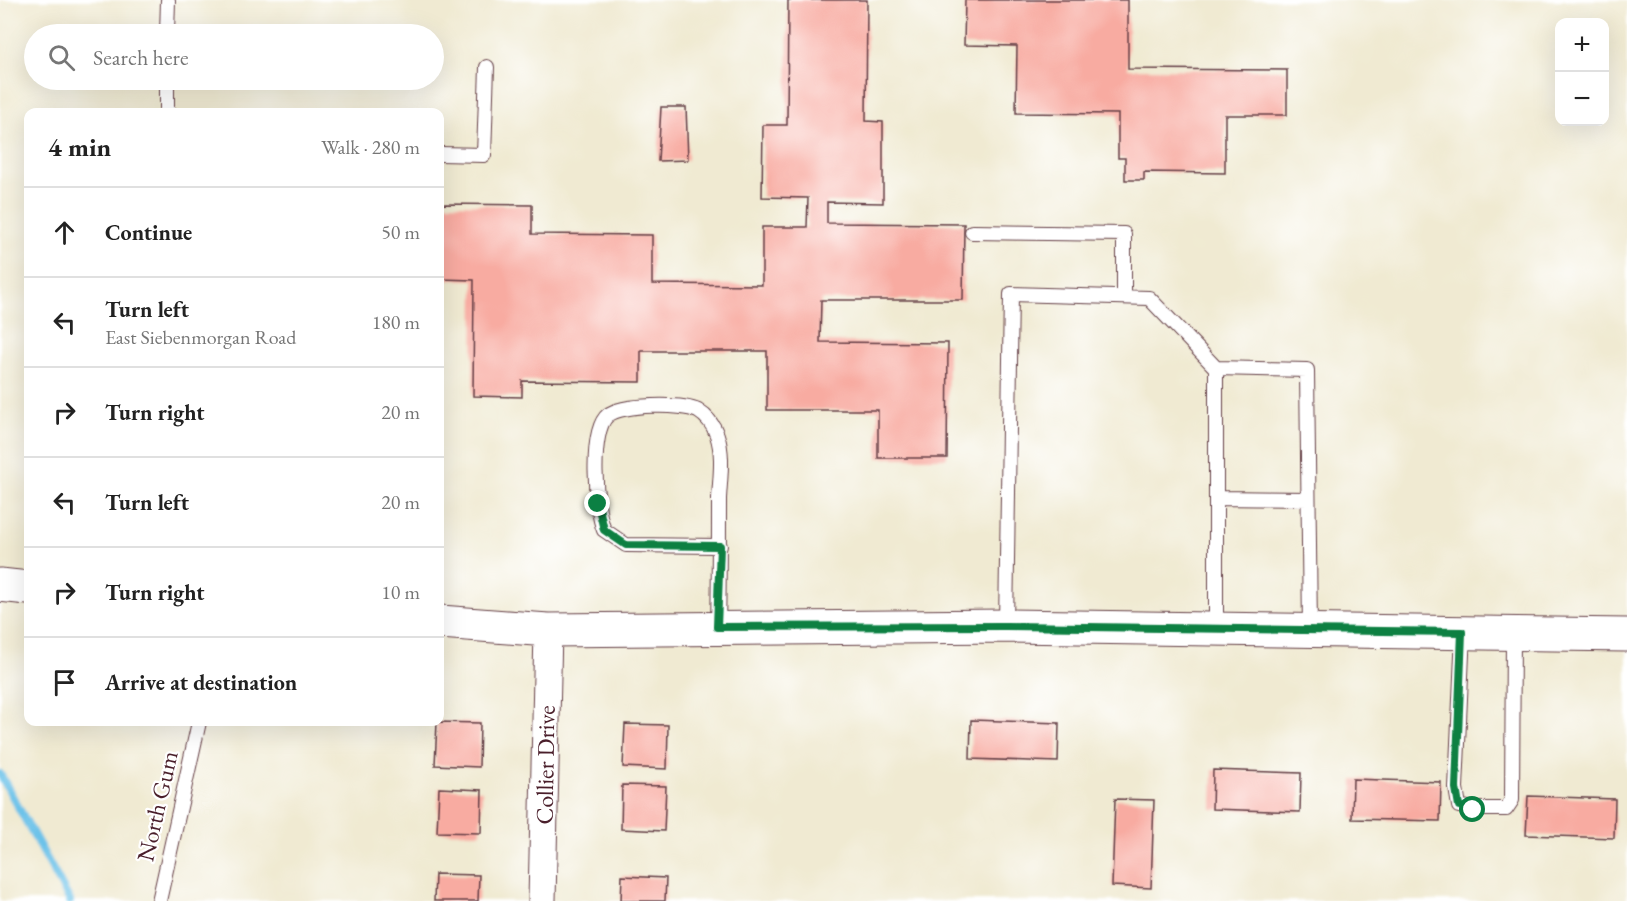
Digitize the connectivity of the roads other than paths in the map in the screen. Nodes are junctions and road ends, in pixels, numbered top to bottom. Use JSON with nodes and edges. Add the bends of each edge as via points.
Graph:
{"nodes":[{"id":1,"x":168,"y":0,"type":"edge"},
{"id":2,"x":167,"y":24,"type":"edge"},
{"id":3,"x":487,"y":67,"type":"dead end"},
{"id":4,"x":167,"y":90,"type":"edge"},
{"id":5,"x":167,"y":108,"type":"edge"},
{"id":6,"x":444,"y":154,"type":"edge"},
{"id":7,"x":972,"y":232,"type":"dead end"},
{"id":8,"x":1124,"y":297,"type":"junction"},
{"id":9,"x":1216,"y":368,"type":"junction"},
{"id":10,"x":1216,"y":498,"type":"junction"},
{"id":11,"x":1308,"y":499,"type":"junction"},
{"id":12,"x":720,"y":546,"type":"junction"},
{"id":13,"x":0,"y":585,"type":"edge"},
{"id":14,"x":24,"y":588,"type":"edge"},
{"id":15,"x":444,"y":621,"type":"edge"},
{"id":16,"x":1006,"y":626,"type":"junction"},
{"id":17,"x":717,"y":627,"type":"junction"},
{"id":18,"x":1216,"y":629,"type":"junction"},
{"id":19,"x":548,"y":630,"type":"junction"},
{"id":20,"x":1310,"y":631,"type":"junction"},
{"id":21,"x":1462,"y":632,"type":"junction"},
{"id":22,"x":1513,"y":633,"type":"junction"},
{"id":23,"x":1627,"y":635,"type":"edge"},
{"id":24,"x":198,"y":726,"type":"edge"},
{"id":25,"x":159,"y":901,"type":"edge"},
{"id":26,"x":542,"y":901,"type":"edge"}],
"edges":[{"from":1,"to":2,"type":"lane"},
{"from":3,"to":6,"type":"lane","via":[[484,154]]},
{"from":4,"to":5,"type":"lane"},
{"from":7,"to":8,"type":"lane","via":[[1124,234]]},
{"from":8,"to":9,"type":"lane","via":[[1149,298]]},
{"from":8,"to":16,"type":"lane","via":[[1011,294]]},
{"from":9,"to":10,"type":"lane"},
{"from":9,"to":11,"type":"lane","via":[[1307,370]]},
{"from":10,"to":11,"type":"lane"},
{"from":10,"to":18,"type":"lane"},
{"from":11,"to":20,"type":"lane"},
{"from":12,"to":12,"type":"lane","via":[[722,457],[710,419],[686,407],[628,407],[610,413],[604,419],[596,461],[604,530],[626,545]]},
{"from":12,"to":17,"type":"lane"},
{"from":13,"to":14,"type":"street"},
{"from":15,"to":19,"type":"street"},
{"from":16,"to":17,"type":"street"},
{"from":16,"to":18,"type":"street"},
{"from":17,"to":19,"type":"street"},
{"from":18,"to":20,"type":"street"},
{"from":19,"to":26,"type":"street","name":"Collier Drive"},
{"from":20,"to":21,"type":"street"},
{"from":21,"to":22,"type":"street"},
{"from":21,"to":22,"type":"lane","via":[[1456,788],[1459,806],[1473,810],[1506,809],[1512,800]]},
{"from":22,"to":23,"type":"street"},
{"from":24,"to":25,"type":"lane","name":"North Gum"}]}
